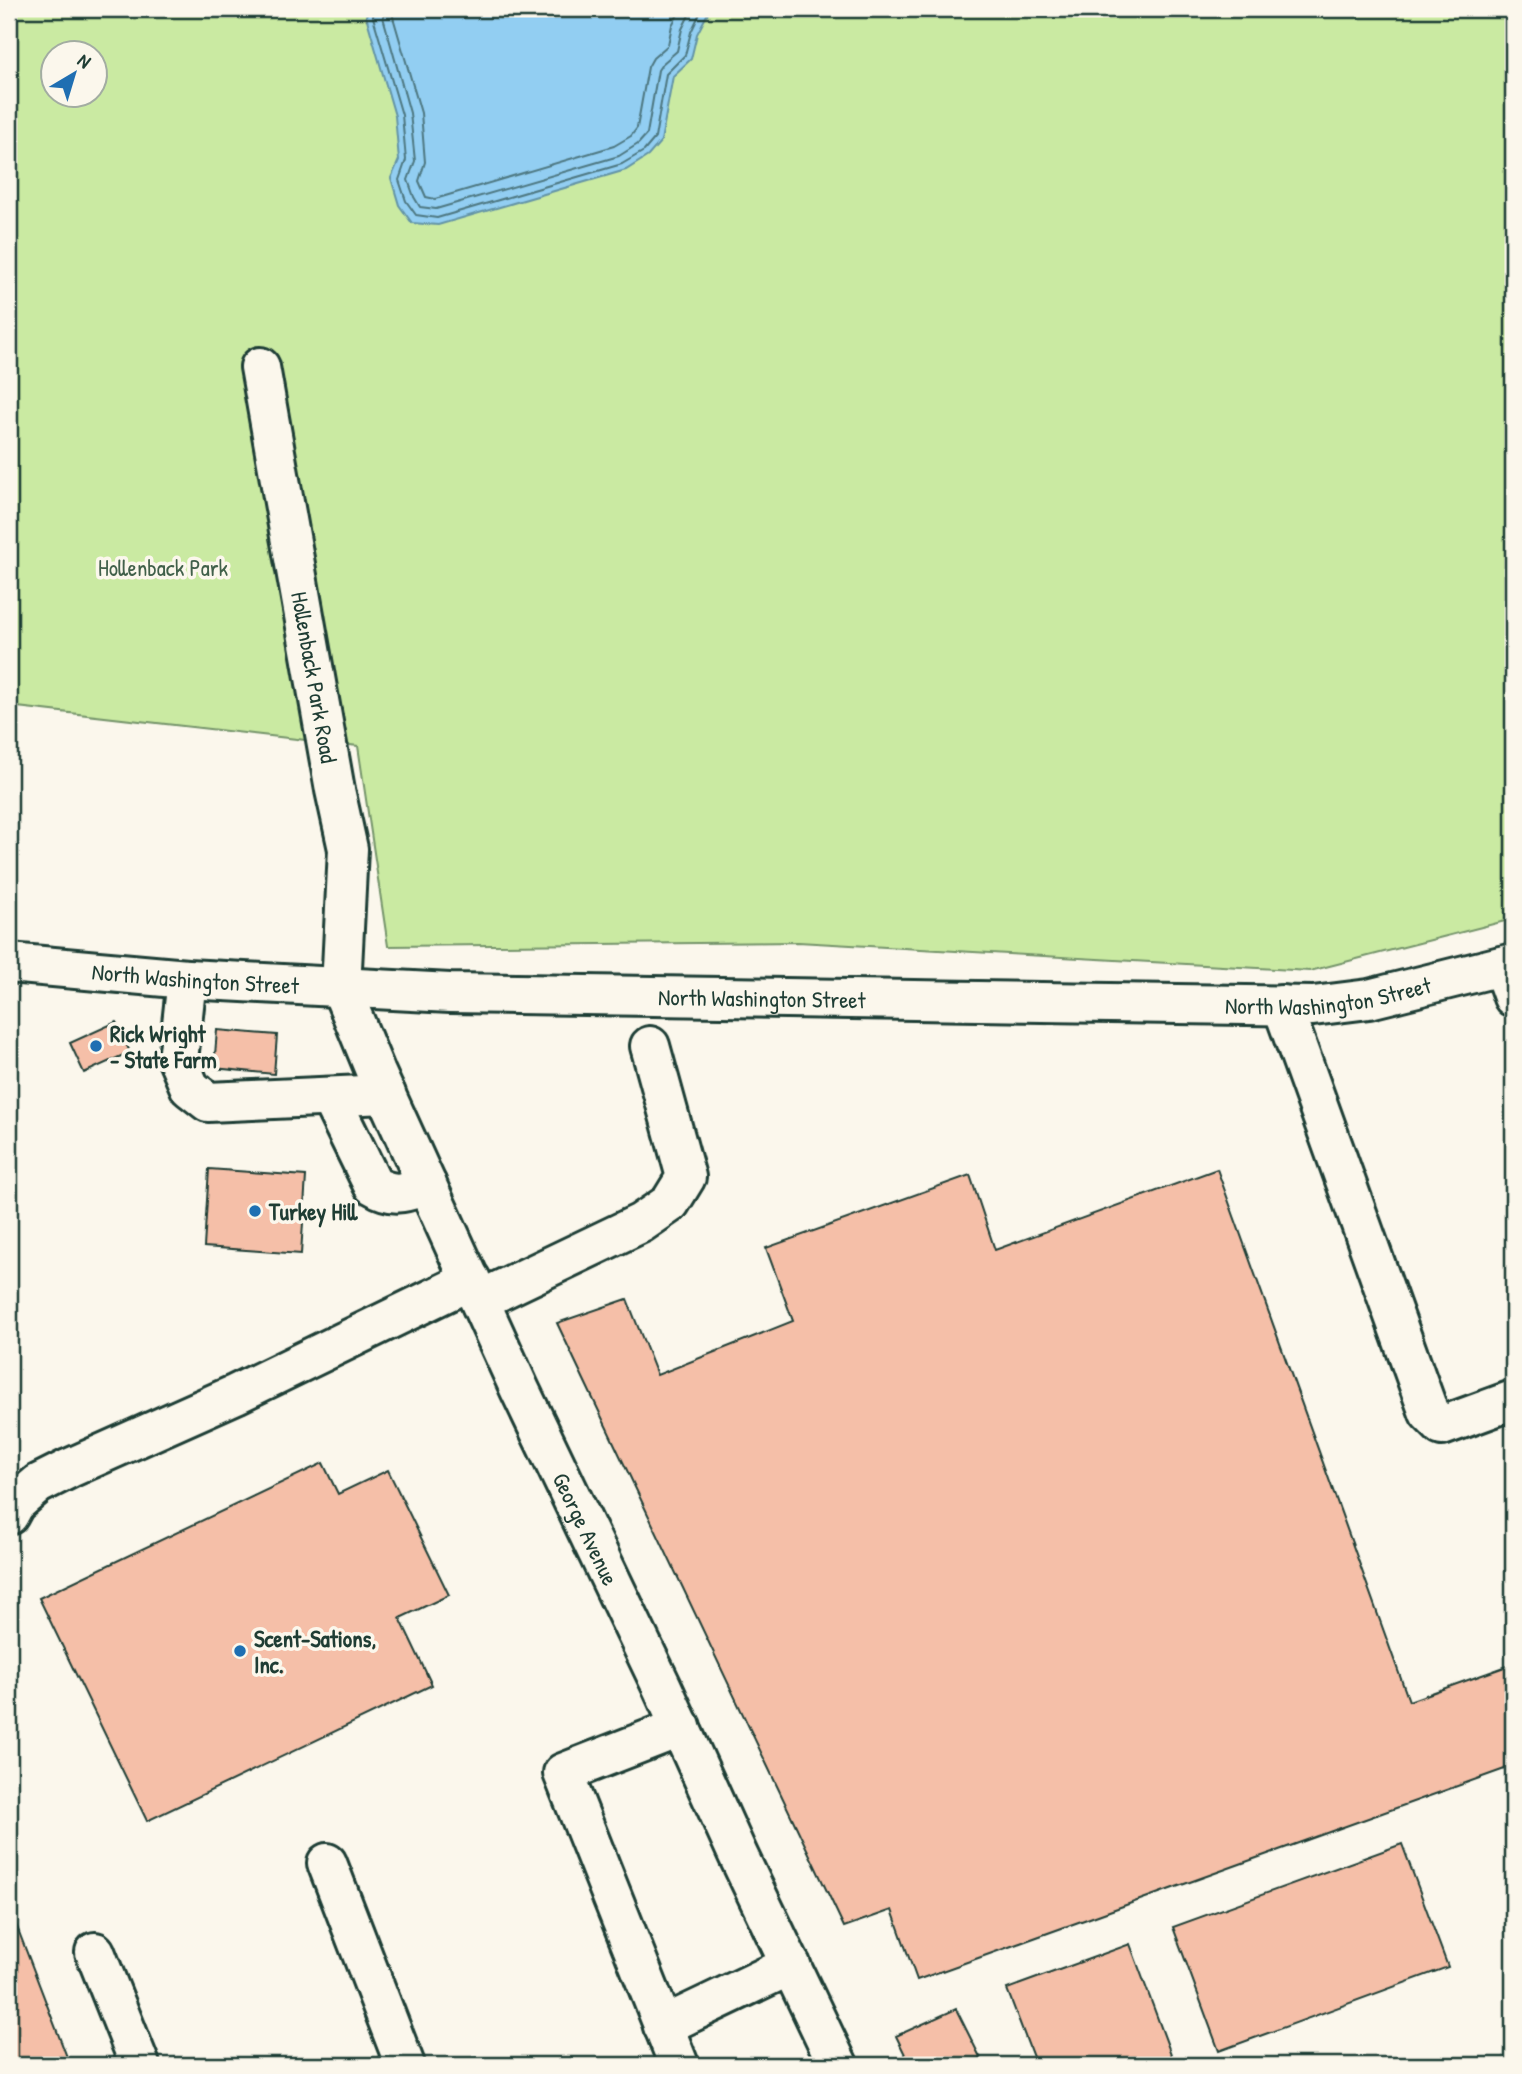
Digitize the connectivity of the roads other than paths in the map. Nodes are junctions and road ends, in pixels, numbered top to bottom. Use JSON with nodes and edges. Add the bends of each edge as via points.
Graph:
{"nodes":[{"id":1,"x":260,"y":367,"type":"dead end"},
{"id":2,"x":9,"y":963,"type":"edge"},
{"id":3,"x":1509,"y":976,"type":"edge"},
{"id":4,"x":187,"y":979,"type":"junction"},
{"id":5,"x":341,"y":988,"type":"junction"},
{"id":6,"x":1282,"y":1005,"type":"junction"},
{"id":7,"x":650,"y":1046,"type":"dead end"},
{"id":8,"x":386,"y":1094,"type":"junction"},
{"id":9,"x":331,"y":1097,"type":"junction"},
{"id":10,"x":427,"y":1185,"type":"junction"},
{"id":11,"x":475,"y":1290,"type":"junction"},
{"id":12,"x":1513,"y":1400,"type":"edge"},
{"id":13,"x":9,"y":1516,"type":"edge"},
{"id":14,"x":681,"y":1727,"type":"junction"},
{"id":15,"x":327,"y":1863,"type":"dead end"},
{"id":16,"x":95,"y":1952,"type":"dead end"},
{"id":17,"x":791,"y":1965,"type":"junction"},
{"id":18,"x":663,"y":2026,"type":"junction"},
{"id":19,"x":140,"y":2065,"type":"edge"},
{"id":20,"x":405,"y":2065,"type":"edge"},
{"id":21,"x":679,"y":2065,"type":"edge"},
{"id":22,"x":838,"y":2065,"type":"edge"}],
"edges":[{"from":1,"to":5,"type":"street","name":"Hollenback Park Road","via":[[348,849]]},
{"from":2,"to":4,"type":"street","name":"North Washington Street"},
{"from":3,"to":6,"type":"street","name":"North Washington Street","via":[[1369,999]]},
{"from":4,"to":5,"type":"street","name":"North Washington Street"},
{"from":4,"to":9,"type":"street","via":[[178,1059],[190,1088],[208,1102]]},
{"from":5,"to":6,"type":"street","name":"North Washington Street"},
{"from":5,"to":8,"type":"street","name":"George Avenue"},
{"from":6,"to":12,"type":"street","via":[[1429,1413],[1442,1426]]},
{"from":7,"to":11,"type":"street","via":[[686,1177],[670,1203],[641,1223]]},
{"from":8,"to":9,"type":"street"},
{"from":8,"to":10,"type":"street","name":"George Avenue"},
{"from":9,"to":10,"type":"street","via":[[373,1185],[386,1193]]},
{"from":10,"to":11,"type":"street","name":"George Avenue"},
{"from":11,"to":13,"type":"street","via":[[38,1484],[15,1504]]},
{"from":11,"to":14,"type":"street","name":"George Avenue"},
{"from":14,"to":17,"type":"street","name":"George Avenue"},
{"from":14,"to":18,"type":"street","via":[[563,1773]]},
{"from":15,"to":20,"type":"street"},
{"from":16,"to":19,"type":"street"},
{"from":17,"to":18,"type":"street"},
{"from":17,"to":22,"type":"street","name":"George Avenue"},
{"from":18,"to":21,"type":"street"}]}
